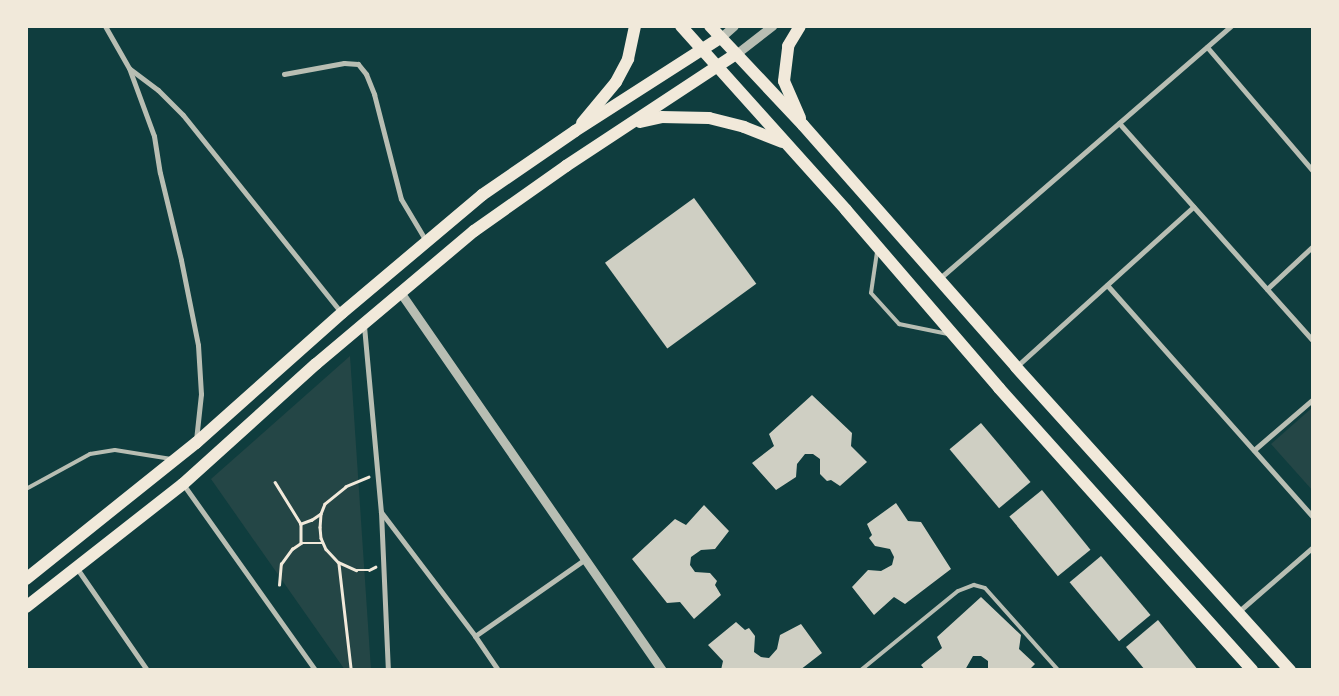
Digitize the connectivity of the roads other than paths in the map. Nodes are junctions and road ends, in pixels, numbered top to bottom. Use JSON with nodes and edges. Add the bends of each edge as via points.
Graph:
{"nodes":[{"id":1,"x":105,"y":26,"type":"edge"},
{"id":2,"x":635,"y":26,"type":"edge"},
{"id":3,"x":681,"y":26,"type":"edge"},
{"id":4,"x":710,"y":26,"type":"edge"},
{"id":5,"x":734,"y":26,"type":"edge"},
{"id":6,"x":772,"y":26,"type":"edge"},
{"id":7,"x":800,"y":26,"type":"edge"},
{"id":8,"x":1230,"y":26,"type":"edge"},
{"id":9,"x":720,"y":38,"type":"junction"},
{"id":10,"x":1206,"y":47,"type":"junction"},
{"id":11,"x":703,"y":50,"type":"junction"},
{"id":12,"x":736,"y":54,"type":"junction"},
{"id":13,"x":718,"y":66,"type":"junction"},
{"id":14,"x":129,"y":68,"type":"junction"},
{"id":15,"x":284,"y":74,"type":"dead end"},
{"id":16,"x":1119,"y":124,"type":"junction"},
{"id":17,"x":803,"y":125,"type":"junction"},
{"id":18,"x":628,"y":126,"type":"junction"},
{"id":19,"x":576,"y":131,"type":"junction"},
{"id":20,"x":786,"y":143,"type":"junction"},
{"id":21,"x":1313,"y":170,"type":"edge"},
{"id":22,"x":1193,"y":207,"type":"junction"},
{"id":23,"x":426,"y":241,"type":"junction"},
{"id":24,"x":1313,"y":246,"type":"edge"},
{"id":25,"x":878,"y":247,"type":"junction"},
{"id":26,"x":939,"y":280,"type":"junction"},
{"id":27,"x":1108,"y":285,"type":"junction"},
{"id":28,"x":1266,"y":289,"type":"junction"},
{"id":29,"x":400,"y":292,"type":"junction"},
{"id":30,"x":342,"y":313,"type":"junction"},
{"id":31,"x":364,"y":323,"type":"junction"},
{"id":32,"x":953,"y":335,"type":"junction"},
{"id":33,"x":1313,"y":341,"type":"edge"},
{"id":34,"x":1016,"y":367,"type":"junction"},
{"id":35,"x":1313,"y":399,"type":"edge"},
{"id":36,"x":196,"y":443,"type":"junction"},
{"id":37,"x":1254,"y":450,"type":"junction"},
{"id":38,"x":174,"y":460,"type":"junction"},
{"id":39,"x":183,"y":484,"type":"junction"},
{"id":40,"x":26,"y":489,"type":"edge"},
{"id":41,"x":381,"y":512,"type":"junction"},
{"id":42,"x":1313,"y":517,"type":"edge"},
{"id":43,"x":1313,"y":547,"type":"edge"},
{"id":44,"x":584,"y":560,"type":"junction"},
{"id":45,"x":76,"y":567,"type":"junction"},
{"id":46,"x":26,"y":579,"type":"edge"},
{"id":47,"x":26,"y":606,"type":"edge"},
{"id":48,"x":1238,"y":612,"type":"junction"},
{"id":49,"x":475,"y":636,"type":"junction"},
{"id":50,"x":147,"y":670,"type":"edge"},
{"id":51,"x":315,"y":670,"type":"edge"},
{"id":52,"x":388,"y":670,"type":"edge"},
{"id":53,"x":498,"y":670,"type":"edge"},
{"id":54,"x":662,"y":670,"type":"edge"},
{"id":55,"x":861,"y":670,"type":"edge"},
{"id":56,"x":1058,"y":670,"type":"edge"},
{"id":57,"x":1252,"y":670,"type":"edge"},
{"id":58,"x":1290,"y":670,"type":"edge"}],
"edges":[{"from":1,"to":14,"type":"street"},
{"from":2,"to":19,"type":"main road","via":[[628,59],[616,82]]},
{"from":3,"to":11,"type":"main road"},
{"from":4,"to":9,"type":"main road"},
{"from":5,"to":9,"type":"street"},
{"from":6,"to":12,"type":"street"},
{"from":7,"to":17,"type":"main road","via":[[788,46],[784,81]]},
{"from":8,"to":10,"type":"street"},
{"from":9,"to":11,"type":"main road"},
{"from":9,"to":12,"type":"main road"},
{"from":10,"to":16,"type":"street"},
{"from":10,"to":21,"type":"street"},
{"from":11,"to":13,"type":"main road"},
{"from":11,"to":19,"type":"main road"},
{"from":12,"to":13,"type":"main road"},
{"from":12,"to":17,"type":"main road"},
{"from":13,"to":18,"type":"main road"},
{"from":13,"to":20,"type":"main road"},
{"from":14,"to":30,"type":"street","via":[[183,115]]},
{"from":14,"to":36,"type":"street","via":[[154,136],[198,345],[201,394]]},
{"from":15,"to":23,"type":"street","via":[[344,62],[358,64],[374,94],[401,199]]},
{"from":16,"to":22,"type":"street"},
{"from":16,"to":26,"type":"street"},
{"from":17,"to":26,"type":"main road"},
{"from":18,"to":20,"type":"main road","via":[[661,116],[709,118]]},
{"from":18,"to":29,"type":"main road","via":[[474,231]]},
{"from":19,"to":23,"type":"main road","via":[[482,195]]},
{"from":20,"to":25,"type":"main road"},
{"from":22,"to":27,"type":"street"},
{"from":22,"to":28,"type":"street"},
{"from":23,"to":30,"type":"main road"},
{"from":24,"to":28,"type":"street"},
{"from":25,"to":32,"type":"main road"},
{"from":25,"to":32,"type":"lane","via":[[871,293],[899,324]]},
{"from":26,"to":34,"type":"main road"},
{"from":27,"to":34,"type":"street"},
{"from":27,"to":37,"type":"street"},
{"from":28,"to":33,"type":"street"},
{"from":29,"to":31,"type":"main road"},
{"from":29,"to":44,"type":"street"},
{"from":30,"to":36,"type":"main road"},
{"from":31,"to":39,"type":"main road"},
{"from":31,"to":41,"type":"street"},
{"from":32,"to":57,"type":"main road"},
{"from":34,"to":48,"type":"main road"},
{"from":35,"to":37,"type":"street"},
{"from":36,"to":38,"type":"main road"},
{"from":37,"to":42,"type":"street"},
{"from":38,"to":40,"type":"lane","via":[[115,450],[90,454]]},
{"from":38,"to":46,"type":"main road"},
{"from":39,"to":45,"type":"main road"},
{"from":39,"to":51,"type":"street"},
{"from":41,"to":49,"type":"street"},
{"from":41,"to":52,"type":"street"},
{"from":43,"to":48,"type":"street"},
{"from":44,"to":49,"type":"street"},
{"from":44,"to":54,"type":"street"},
{"from":45,"to":47,"type":"main road"},
{"from":45,"to":50,"type":"street"},
{"from":48,"to":58,"type":"main road"},
{"from":49,"to":53,"type":"street"},
{"from":55,"to":56,"type":"lane","via":[[958,591],[974,585],[985,588]]}]}
